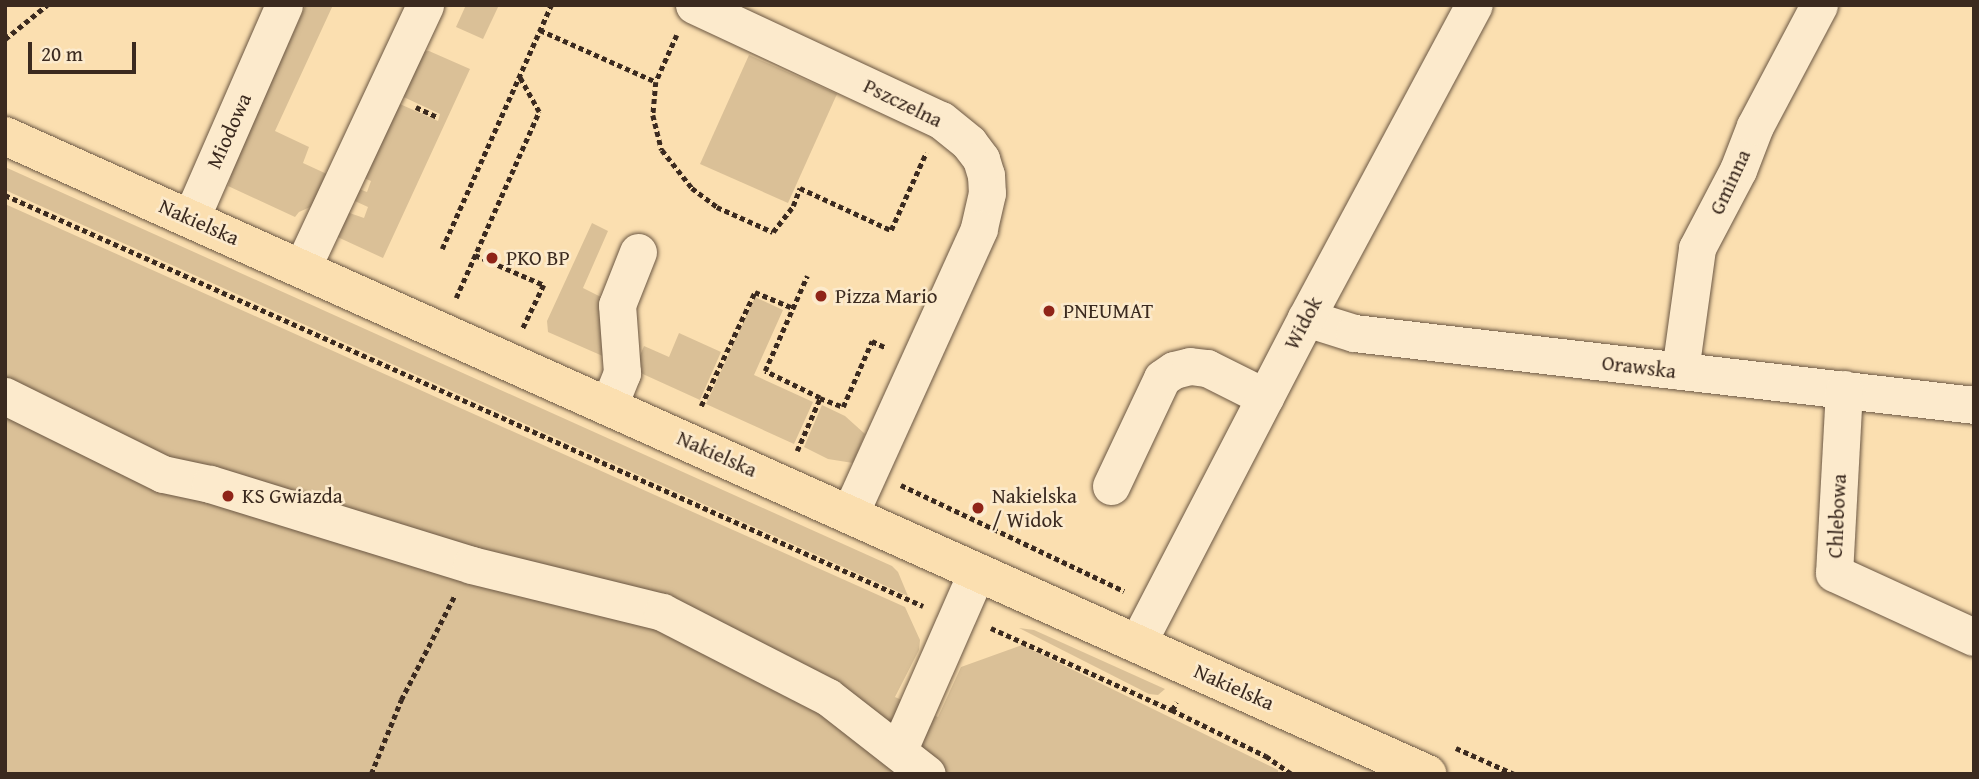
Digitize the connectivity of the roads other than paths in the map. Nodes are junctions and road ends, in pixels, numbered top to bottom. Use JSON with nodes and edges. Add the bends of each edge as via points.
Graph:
{"nodes":[{"id":1,"x":284,"y":5,"type":"edge"},
{"id":2,"x":425,"y":5,"type":"edge"},
{"id":3,"x":1474,"y":5,"type":"edge"},
{"id":4,"x":1819,"y":5,"type":"edge"},
{"id":5,"x":687,"y":16,"type":"edge"},
{"id":6,"x":5,"y":136,"type":"edge"},
{"id":7,"x":191,"y":218,"type":"junction"},
{"id":8,"x":638,"y":253,"type":"dead end"},
{"id":9,"x":302,"y":268,"type":"junction"},
{"id":10,"x":1306,"y":318,"type":"junction"},
{"id":11,"x":1680,"y":371,"type":"junction"},
{"id":12,"x":1844,"y":389,"type":"junction"},
{"id":13,"x":5,"y":396,"type":"edge"},
{"id":14,"x":1265,"y":397,"type":"junction"},
{"id":15,"x":609,"y":405,"type":"junction"},
{"id":16,"x":1974,"y":405,"type":"edge"},
{"id":17,"x":1111,"y":486,"type":"dead end"},
{"id":18,"x":850,"y":514,"type":"junction"},
{"id":19,"x":977,"y":571,"type":"junction"},
{"id":20,"x":1974,"y":637,"type":"edge"},
{"id":21,"x":1137,"y":644,"type":"junction"},
{"id":22,"x":899,"y":749,"type":"junction"},
{"id":23,"x":927,"y":774,"type":"edge"},
{"id":24,"x":1427,"y":774,"type":"edge"}],
"edges":[{"from":1,"to":7,"type":"street","name":"Miodowa"},
{"from":2,"to":9,"type":"street"},
{"from":3,"to":10,"type":"street","name":"Widok"},
{"from":4,"to":11,"type":"street","name":"Gminna","via":[[1698,248]]},
{"from":5,"to":18,"type":"street","name":"Pszczelna","via":[[940,120],[981,159],[988,193],[979,229]]},
{"from":6,"to":7,"type":"main road","name":"Nakielska"},
{"from":7,"to":9,"type":"main road","name":"Nakielska"},
{"from":8,"to":15,"type":"street","via":[[617,305],[622,373]]},
{"from":9,"to":15,"type":"main road","name":"Nakielska"},
{"from":10,"to":11,"type":"street","name":"Orawska","via":[[1354,333]]},
{"from":10,"to":14,"type":"street","name":"Widok"},
{"from":11,"to":12,"type":"street","name":"Orawska"},
{"from":12,"to":16,"type":"street","name":"Orawska"},
{"from":12,"to":20,"type":"street","name":"Chlebowa","via":[[1834,572]]},
{"from":13,"to":22,"type":"street","via":[[163,474],[210,484],[471,565],[662,612],[828,697]]},
{"from":14,"to":17,"type":"street","via":[[1207,368],[1174,370],[1162,378]]},
{"from":14,"to":21,"type":"street","name":"Widok"},
{"from":15,"to":18,"type":"main road","name":"Nakielska"},
{"from":18,"to":19,"type":"main road","name":"Nakielska"},
{"from":19,"to":21,"type":"main road","name":"Nakielska"},
{"from":19,"to":22,"type":"street"},
{"from":21,"to":24,"type":"main road","name":"Nakielska"},
{"from":22,"to":23,"type":"street"}]}
